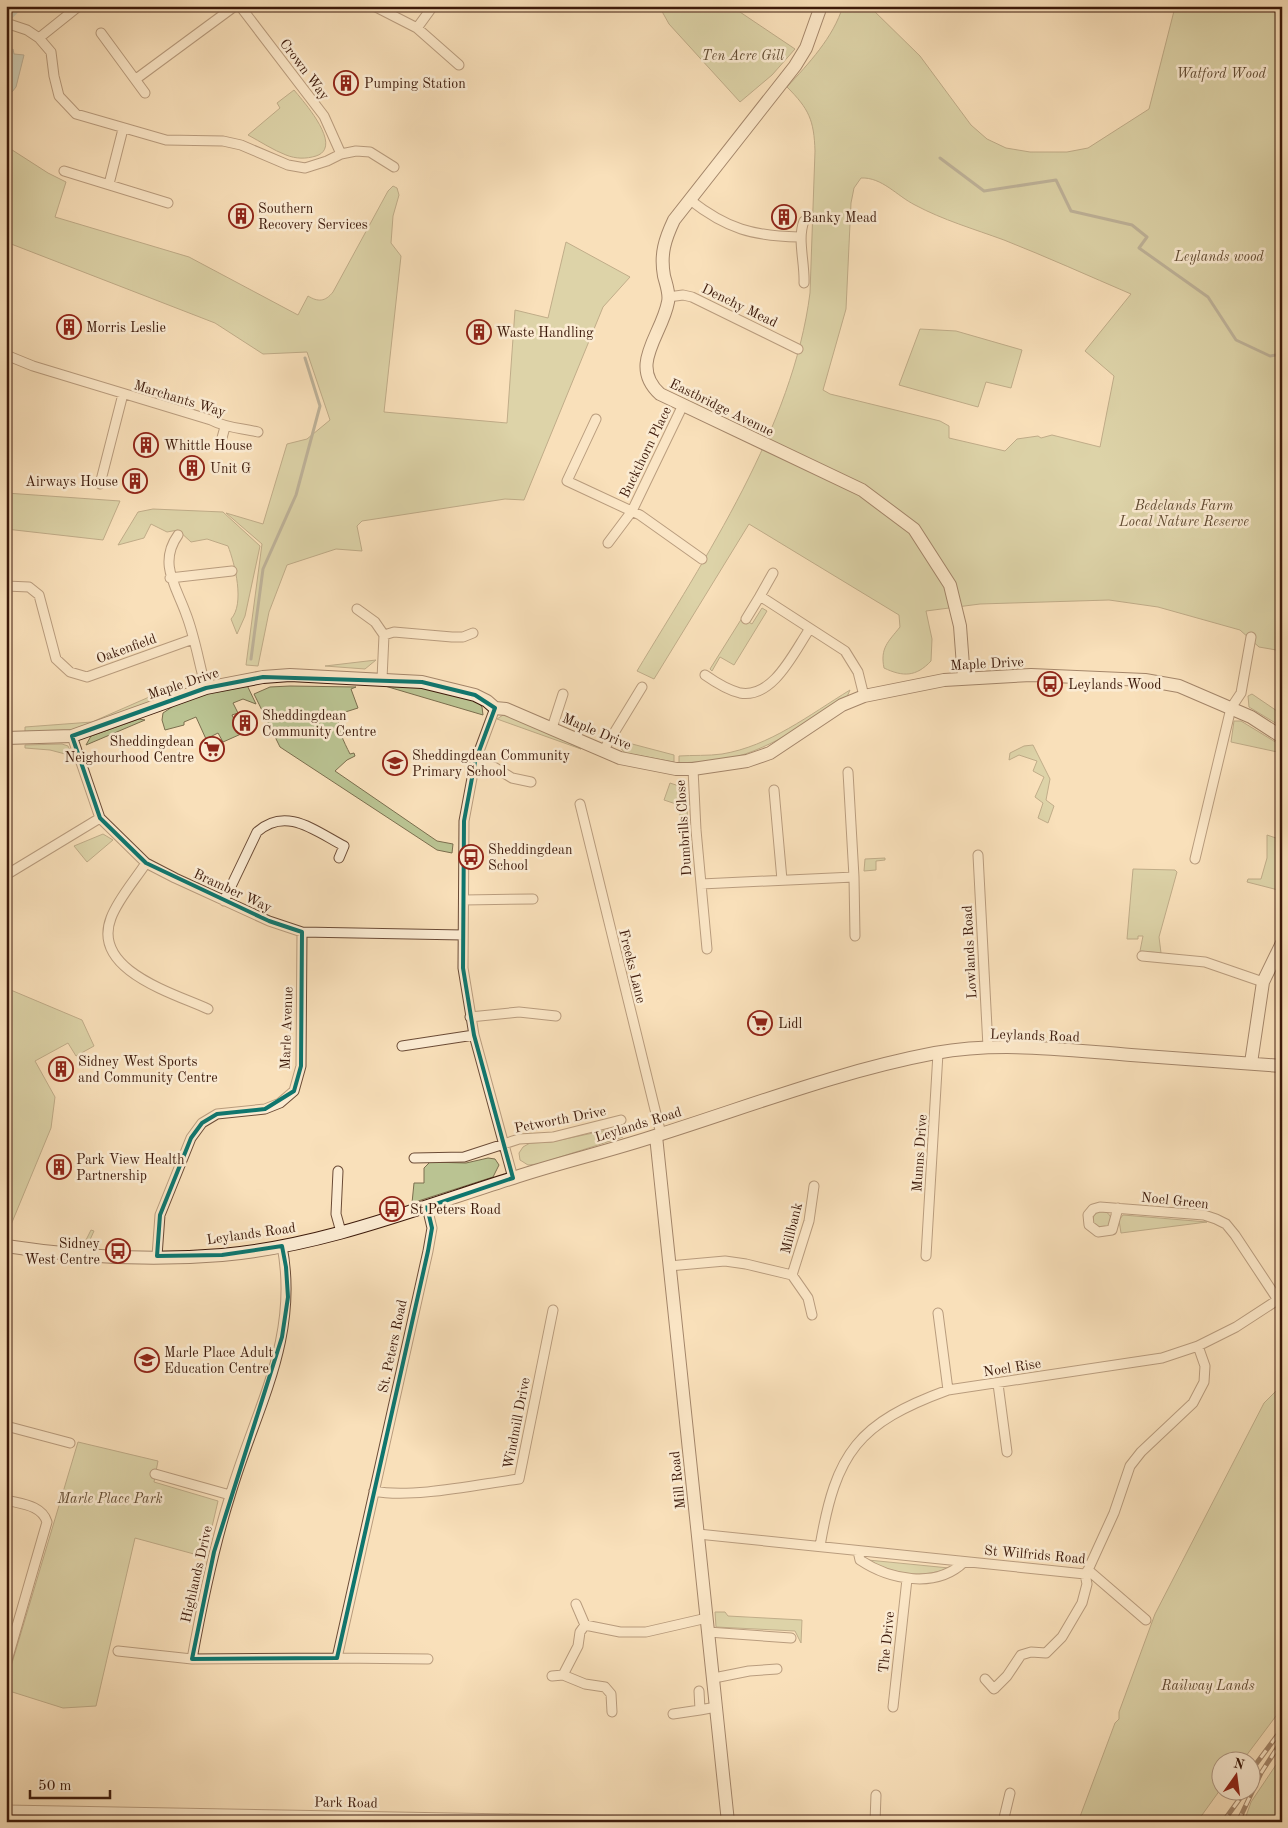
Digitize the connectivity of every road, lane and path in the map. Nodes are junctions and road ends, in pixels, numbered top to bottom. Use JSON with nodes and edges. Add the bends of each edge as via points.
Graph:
{"nodes":[{"id":1,"x":79,"y":6,"type":"edge"},
{"id":2,"x":235,"y":6,"type":"edge"},
{"id":3,"x":240,"y":6,"type":"edge"},
{"id":4,"x":374,"y":6,"type":"edge"},
{"id":5,"x":433,"y":6,"type":"edge"},
{"id":6,"x":821,"y":6,"type":"edge"},
{"id":7,"x":7,"y":24,"type":"edge"},
{"id":8,"x":417,"y":28,"type":"junction"},
{"id":9,"x":101,"y":33,"type":"dead end"},
{"id":10,"x":40,"y":38,"type":"junction"},
{"id":11,"x":458,"y":65,"type":"dead end"},
{"id":12,"x":136,"y":79,"type":"junction"},
{"id":13,"x":145,"y":92,"type":"dead end"},
{"id":14,"x":123,"y":129,"type":"junction"},
{"id":15,"x":341,"y":154,"type":"junction"},
{"id":16,"x":394,"y":167,"type":"dead end"},
{"id":17,"x":64,"y":171,"type":"dead end"},
{"id":18,"x":109,"y":184,"type":"junction"},
{"id":19,"x":690,"y":200,"type":"junction"},
{"id":20,"x":168,"y":203,"type":"dead end"},
{"id":21,"x":804,"y":221,"type":"dead end"},
{"id":22,"x":800,"y":237,"type":"junction"},
{"id":23,"x":804,"y":284,"type":"dead end"},
{"id":24,"x":668,"y":297,"type":"junction"},
{"id":25,"x":798,"y":349,"type":"dead end"},
{"id":26,"x":6,"y":355,"type":"edge"},
{"id":27,"x":123,"y":394,"type":"junction"},
{"id":28,"x":683,"y":405,"type":"junction"},
{"id":29,"x":596,"y":419,"type":"dead end"},
{"id":30,"x":225,"y":427,"type":"junction"},
{"id":31,"x":258,"y":432,"type":"dead end"},
{"id":32,"x":220,"y":445,"type":"dead end"},
{"id":33,"x":100,"y":484,"type":"dead end"},
{"id":34,"x":632,"y":511,"type":"junction"},
{"id":35,"x":178,"y":535,"type":"dead end"},
{"id":36,"x":608,"y":543,"type":"dead end"},
{"id":37,"x":702,"y":559,"type":"dead end"},
{"id":38,"x":232,"y":572,"type":"dead end"},
{"id":39,"x":773,"y":573,"type":"dead end"},
{"id":40,"x":170,"y":578,"type":"junction"},
{"id":41,"x":6,"y":586,"type":"edge"},
{"id":42,"x":760,"y":596,"type":"junction"},
{"id":43,"x":357,"y":609,"type":"dead end"},
{"id":44,"x":746,"y":619,"type":"dead end"},
{"id":45,"x":810,"y":630,"type":"junction"},
{"id":46,"x":473,"y":632,"type":"dead end"},
{"id":47,"x":384,"y":635,"type":"junction"},
{"id":48,"x":1251,"y":636,"type":"dead end"},
{"id":49,"x":193,"y":639,"type":"junction"},
{"id":50,"x":705,"y":675,"type":"dead end"},
{"id":51,"x":382,"y":679,"type":"junction"},
{"id":52,"x":964,"y":679,"type":"junction"},
{"id":53,"x":642,"y":687,"type":"dead end"},
{"id":54,"x":206,"y":688,"type":"junction"},
{"id":55,"x":563,"y":694,"type":"dead end"},
{"id":56,"x":864,"y":696,"type":"junction"},
{"id":57,"x":495,"y":708,"type":"junction"},
{"id":58,"x":1231,"y":708,"type":"junction"},
{"id":59,"x":552,"y":728,"type":"junction"},
{"id":60,"x":72,"y":736,"type":"junction"},
{"id":61,"x":1282,"y":737,"type":"edge"},
{"id":62,"x":6,"y":738,"type":"edge"},
{"id":63,"x":603,"y":751,"type":"junction"},
{"id":64,"x":475,"y":762,"type":"junction"},
{"id":65,"x":693,"y":769,"type":"junction"},
{"id":66,"x":848,"y":772,"type":"dead end"},
{"id":67,"x":531,"y":782,"type":"dead end"},
{"id":68,"x":774,"y":790,"type":"dead end"},
{"id":69,"x":580,"y":804,"type":"dead end"},
{"id":70,"x":100,"y":818,"type":"junction"},
{"id":71,"x":978,"y":855,"type":"dead end"},
{"id":72,"x":339,"y":858,"type":"dead end"},
{"id":73,"x":1195,"y":859,"type":"dead end"},
{"id":74,"x":146,"y":863,"type":"junction"},
{"id":75,"x":6,"y":875,"type":"edge"},
{"id":76,"x":854,"y":877,"type":"junction"},
{"id":77,"x":782,"y":880,"type":"junction"},
{"id":78,"x":701,"y":884,"type":"junction"},
{"id":79,"x":533,"y":899,"type":"dead end"},
{"id":80,"x":464,"y":900,"type":"junction"},
{"id":81,"x":224,"y":901,"type":"junction"},
{"id":82,"x":302,"y":932,"type":"junction"},
{"id":83,"x":463,"y":935,"type":"junction"},
{"id":84,"x":855,"y":936,"type":"dead end"},
{"id":85,"x":1282,"y":944,"type":"edge"},
{"id":86,"x":707,"y":949,"type":"dead end"},
{"id":87,"x":1142,"y":956,"type":"dead end"},
{"id":88,"x":1263,"y":982,"type":"junction"},
{"id":89,"x":208,"y":1009,"type":"dead end"},
{"id":90,"x":556,"y":1016,"type":"dead end"},
{"id":91,"x":470,"y":1017,"type":"junction"},
{"id":92,"x":474,"y":1035,"type":"junction"},
{"id":93,"x":402,"y":1046,"type":"dead end"},
{"id":94,"x":988,"y":1047,"type":"junction"},
{"id":95,"x":938,"y":1053,"type":"junction"},
{"id":96,"x":1251,"y":1063,"type":"junction"},
{"id":97,"x":1282,"y":1066,"type":"edge"},
{"id":98,"x":621,"y":1120,"type":"dead end"},
{"id":99,"x":658,"y":1135,"type":"junction"},
{"id":100,"x":505,"y":1144,"type":"junction"},
{"id":101,"x":414,"y":1158,"type":"dead end"},
{"id":102,"x":338,"y":1171,"type":"dead end"},
{"id":103,"x":513,"y":1178,"type":"junction"},
{"id":104,"x":814,"y":1186,"type":"dead end"},
{"id":105,"x":427,"y":1208,"type":"junction"},
{"id":106,"x":1118,"y":1208,"type":"dead end"},
{"id":107,"x":340,"y":1232,"type":"junction"},
{"id":108,"x":6,"y":1246,"type":"edge"},
{"id":109,"x":282,"y":1246,"type":"junction"},
{"id":110,"x":157,"y":1256,"type":"junction"},
{"id":111,"x":926,"y":1256,"type":"dead end"},
{"id":112,"x":669,"y":1266,"type":"junction"},
{"id":113,"x":792,"y":1275,"type":"junction"},
{"id":114,"x":1280,"y":1299,"type":"edge"},
{"id":115,"x":553,"y":1310,"type":"dead end"},
{"id":116,"x":938,"y":1312,"type":"dead end"},
{"id":117,"x":812,"y":1315,"type":"dead end"},
{"id":118,"x":1198,"y":1346,"type":"junction"},
{"id":119,"x":998,"y":1384,"type":"junction"},
{"id":120,"x":948,"y":1390,"type":"junction"},
{"id":121,"x":6,"y":1426,"type":"edge"},
{"id":122,"x":70,"y":1444,"type":"dead end"},
{"id":123,"x":1007,"y":1452,"type":"dead end"},
{"id":124,"x":155,"y":1474,"type":"dead end"},
{"id":125,"x":374,"y":1491,"type":"junction"},
{"id":126,"x":230,"y":1495,"type":"junction"},
{"id":127,"x":6,"y":1500,"type":"edge"},
{"id":128,"x":698,"y":1534,"type":"junction"},
{"id":129,"x":820,"y":1546,"type":"junction"},
{"id":130,"x":858,"y":1551,"type":"junction"},
{"id":131,"x":964,"y":1562,"type":"junction"},
{"id":132,"x":1086,"y":1572,"type":"junction"},
{"id":133,"x":906,"y":1579,"type":"junction"},
{"id":134,"x":576,"y":1604,"type":"dead end"},
{"id":135,"x":707,"y":1618,"type":"junction"},
{"id":136,"x":1146,"y":1620,"type":"dead end"},
{"id":137,"x":585,"y":1625,"type":"junction"},
{"id":138,"x":708,"y":1632,"type":"junction"},
{"id":139,"x":791,"y":1638,"type":"dead end"},
{"id":140,"x":118,"y":1652,"type":"dead end"},
{"id":141,"x":337,"y":1658,"type":"junction"},
{"id":142,"x":192,"y":1659,"type":"junction"},
{"id":143,"x":428,"y":1659,"type":"dead end"},
{"id":144,"x":6,"y":1664,"type":"edge"},
{"id":145,"x":777,"y":1669,"type":"dead end"},
{"id":146,"x":563,"y":1675,"type":"junction"},
{"id":147,"x":552,"y":1676,"type":"dead end"},
{"id":148,"x":714,"y":1678,"type":"junction"},
{"id":149,"x":985,"y":1679,"type":"dead end"},
{"id":150,"x":698,"y":1691,"type":"dead end"},
{"id":151,"x":893,"y":1707,"type":"dead end"},
{"id":152,"x":716,"y":1708,"type":"junction"},
{"id":153,"x":700,"y":1710,"type":"junction"},
{"id":154,"x":612,"y":1712,"type":"dead end"},
{"id":155,"x":674,"y":1714,"type":"dead end"},
{"id":156,"x":1010,"y":1793,"type":"dead end"},
{"id":157,"x":876,"y":1795,"type":"dead end"},
{"id":158,"x":6,"y":1810,"type":"edge"},
{"id":159,"x":686,"y":1822,"type":"edge"},
{"id":160,"x":728,"y":1822,"type":"edge"},
{"id":161,"x":875,"y":1822,"type":"edge"},
{"id":162,"x":1003,"y":1822,"type":"edge"}],
"edges":[{"from":1,"to":10,"type":"street"},
{"from":2,"to":12,"type":"street"},
{"from":3,"to":15,"type":"street","name":"Crown Way","via":[[324,116]]},
{"from":4,"to":8,"type":"street"},
{"from":5,"to":8,"type":"street"},
{"from":6,"to":19,"type":"street","name":"Eastbridge Avenue","via":[[806,48],[795,66]]},
{"from":7,"to":10,"type":"street"},
{"from":8,"to":11,"type":"street"},
{"from":9,"to":12,"type":"street"},
{"from":10,"to":14,"type":"street","via":[[51,52],[59,96],[76,114]]},
{"from":12,"to":13,"type":"street"},
{"from":14,"to":15,"type":"street","via":[[166,140],[223,141],[305,168]]},
{"from":14,"to":18,"type":"street"},
{"from":15,"to":16,"type":"street","via":[[370,152]]},
{"from":17,"to":18,"type":"street"},
{"from":18,"to":20,"type":"street"},
{"from":19,"to":22,"type":"street","via":[[712,218],[727,225],[770,236]]},
{"from":19,"to":24,"type":"street","name":"Eastbridge Avenue","via":[[674,220],[662,249]]},
{"from":21,"to":22,"type":"street"},
{"from":22,"to":23,"type":"street","via":[[804,254]]},
{"from":24,"to":25,"type":"street","name":"Denchy Mead","via":[[692,296]]},
{"from":24,"to":28,"type":"street","name":"Eastbridge Avenue","via":[[646,359],[647,376],[651,386],[660,394]]},
{"from":26,"to":27,"type":"street","name":"Marchants Way"},
{"from":27,"to":30,"type":"street","name":"Marchants Way"},
{"from":27,"to":33,"type":"street","name":"Marchants Way"},
{"from":28,"to":34,"type":"street","name":"Buckthorn Place"},
{"from":28,"to":52,"type":"street","name":"Eastbridge Avenue","via":[[862,490],[914,529],[950,585],[960,626]]},
{"from":29,"to":34,"type":"street","name":"Buckthorn Place","via":[[567,481]]},
{"from":30,"to":31,"type":"street","name":"Marchants Way"},
{"from":30,"to":32,"type":"street"},
{"from":34,"to":36,"type":"street","name":"Buckthorn Place"},
{"from":34,"to":37,"type":"street","name":"Buckthorn Place"},
{"from":35,"to":40,"type":"street","via":[[170,548]]},
{"from":38,"to":40,"type":"street"},
{"from":39,"to":42,"type":"street"},
{"from":40,"to":49,"type":"street","via":[[187,614]]},
{"from":41,"to":49,"type":"street","name":"Oakenfield","via":[[29,587],[39,595],[56,659],[70,672],[87,677]]},
{"from":42,"to":44,"type":"street"},
{"from":42,"to":45,"type":"street"},
{"from":43,"to":47,"type":"street","via":[[375,622]]},
{"from":45,"to":50,"type":"street","via":[[772,682],[761,690],[740,693]]},
{"from":45,"to":56,"type":"street","via":[[845,651],[858,672]]},
{"from":46,"to":47,"type":"street","via":[[463,637],[394,632]]},
{"from":47,"to":51,"type":"street"},
{"from":48,"to":58,"type":"street","via":[[1241,693]]},
{"from":49,"to":54,"type":"street"},
{"from":51,"to":54,"type":"street","name":"Maple Drive","via":[[290,675]]},
{"from":51,"to":57,"type":"street","name":"Maple Drive","via":[[422,682],[475,695]]},
{"from":52,"to":56,"type":"street","name":"Maple Drive"},
{"from":52,"to":58,"type":"street","name":"Maple Drive","via":[[1031,675],[1145,680],[1179,686]]},
{"from":53,"to":63,"type":"street"},
{"from":54,"to":60,"type":"street","name":"Maple Drive"},
{"from":55,"to":59,"type":"street"},
{"from":56,"to":65,"type":"street","name":"Maple Drive","via":[[842,705],[770,753],[747,761]]},
{"from":57,"to":59,"type":"street","name":"Maple Drive","via":[[506,709]]},
{"from":57,"to":64,"type":"street","name":"Petworth Drive"},
{"from":58,"to":61,"type":"street","name":"Maple Drive"},
{"from":58,"to":73,"type":"street"},
{"from":59,"to":63,"type":"street","name":"Maple Drive"},
{"from":60,"to":62,"type":"street","name":"Maple Drive"},
{"from":60,"to":70,"type":"street","name":"Bramber Way"},
{"from":63,"to":65,"type":"street","name":"Maple Drive","via":[[633,762]]},
{"from":64,"to":67,"type":"street","via":[[494,767],[512,778]]},
{"from":64,"to":80,"type":"street","name":"Petworth Drive","via":[[464,820]]},
{"from":65,"to":78,"type":"street","name":"Dumbrills Close"},
{"from":66,"to":76,"type":"street"},
{"from":68,"to":77,"type":"street"},
{"from":69,"to":99,"type":"street","name":"Freeks Lane"},
{"from":70,"to":74,"type":"street","name":"Bramber Way"},
{"from":70,"to":75,"type":"street"},
{"from":71,"to":94,"type":"street","name":"Lowlands Road"},
{"from":72,"to":81,"type":"street","via":[[344,846],[297,821],[273,821],[256,832]]},
{"from":74,"to":81,"type":"street","name":"Bramber Way"},
{"from":74,"to":89,"type":"street","via":[[112,916],[108,941],[116,958],[129,972]]},
{"from":76,"to":77,"type":"street","name":"Dumbrills Close"},
{"from":76,"to":84,"type":"street"},
{"from":77,"to":78,"type":"street","name":"Dumbrills Close"},
{"from":78,"to":86,"type":"street","name":"Dumbrills Close"},
{"from":79,"to":80,"type":"street"},
{"from":80,"to":83,"type":"street","name":"Petworth Drive"},
{"from":81,"to":82,"type":"street","name":"Bramber Way"},
{"from":82,"to":83,"type":"street","name":"Bramber Way"},
{"from":82,"to":110,"type":"street","name":"Marle Avenue","via":[[301,1066],[294,1091],[280,1103],[265,1109],[217,1114],[202,1124],[191,1138],[160,1215]]},
{"from":83,"to":91,"type":"street","name":"Petworth Drive","via":[[463,968]]},
{"from":85,"to":88,"type":"street"},
{"from":87,"to":88,"type":"street","via":[[1205,962]]},
{"from":88,"to":96,"type":"street"},
{"from":90,"to":91,"type":"street","via":[[519,1012]]},
{"from":91,"to":92,"type":"street","name":"Petworth Drive"},
{"from":92,"to":93,"type":"street"},
{"from":92,"to":100,"type":"street","name":"Petworth Drive"},
{"from":94,"to":95,"type":"street","name":"Leylands Road"},
{"from":94,"to":96,"type":"street","name":"Leylands Road","via":[[1013,1046],[1228,1064]]},
{"from":95,"to":99,"type":"street","name":"Leylands Road","via":[[846,1075]]},
{"from":95,"to":111,"type":"street","name":"Munns Drive"},
{"from":96,"to":97,"type":"street","name":"Leylands Road"},
{"from":98,"to":100,"type":"street","name":"Petworth Drive","via":[[553,1137],[519,1139]]},
{"from":99,"to":103,"type":"street","name":"Leylands Road"},
{"from":99,"to":112,"type":"street","name":"Mill Road"},
{"from":100,"to":101,"type":"street","name":"Petworth Drive","via":[[464,1157]]},
{"from":100,"to":103,"type":"street","name":"Petworth Drive"},
{"from":102,"to":107,"type":"street","via":[[336,1214]]},
{"from":103,"to":105,"type":"street","name":"Leylands Road"},
{"from":104,"to":113,"type":"street","name":"Millbank","via":[[809,1221]]},
{"from":105,"to":107,"type":"street","name":"Leylands Road"},
{"from":105,"to":125,"type":"street","name":"St. Peters Road","via":[[432,1228]]},
{"from":106,"to":114,"type":"street","name":"Noel Green","via":[[1204,1215],[1221,1221],[1235,1235]]},
{"from":107,"to":109,"type":"street","name":"Leylands Road"},
{"from":108,"to":110,"type":"street","name":"Leylands Road","via":[[122,1258]]},
{"from":109,"to":110,"type":"street","name":"Leylands Road","via":[[222,1255]]},
{"from":109,"to":126,"type":"street","name":"Highlands Drive","via":[[288,1297],[282,1337],[259,1418]]},
{"from":112,"to":113,"type":"street","name":"Millbank","via":[[725,1261]]},
{"from":112,"to":128,"type":"street","name":"Mill Road"},
{"from":113,"to":117,"type":"street","name":"Millbank","via":[[808,1298]]},
{"from":114,"to":118,"type":"street","name":"Noel Rise"},
{"from":115,"to":125,"type":"street","name":"Windmill Drive","via":[[519,1479],[426,1491],[386,1494]]},
{"from":116,"to":120,"type":"street"},
{"from":118,"to":119,"type":"street","name":"Noel Rise","via":[[1162,1358]]},
{"from":118,"to":132,"type":"street","via":[[1205,1366],[1204,1382],[1193,1403],[1130,1466],[1114,1513]]},
{"from":119,"to":120,"type":"street","name":"Noel Rise"},
{"from":119,"to":123,"type":"street"},
{"from":120,"to":129,"type":"street","name":"Noel Rise","via":[[881,1421],[855,1445],[837,1477]]},
{"from":121,"to":122,"type":"street"},
{"from":124,"to":126,"type":"street"},
{"from":125,"to":141,"type":"street","name":"St. Peters Road"},
{"from":126,"to":142,"type":"street","name":"Highlands Drive","via":[[205,1588]]},
{"from":127,"to":144,"type":"street","via":[[42,1511],[47,1522]]},
{"from":128,"to":129,"type":"street","name":"St Wilfrids Road"},
{"from":128,"to":135,"type":"street","name":"Mill Road"},
{"from":129,"to":130,"type":"street","name":"St Wilfrids Road"},
{"from":130,"to":131,"type":"street","name":"St Wilfrids Road"},
{"from":130,"to":133,"type":"street","name":"St Wilfrids Road","via":[[860,1560],[873,1568]]},
{"from":131,"to":132,"type":"street","name":"St Wilfrids Road"},
{"from":131,"to":133,"type":"street","name":"St Wilfrids Road","via":[[957,1569],[941,1575]]},
{"from":132,"to":136,"type":"street","name":"St Wilfrids Road"},
{"from":132,"to":149,"type":"street","via":[[1087,1584],[1082,1603],[1054,1647],[1046,1652],[1021,1655],[994,1689]]},
{"from":133,"to":151,"type":"street","name":"The Drive"},
{"from":134,"to":137,"type":"street"},
{"from":135,"to":137,"type":"street","via":[[646,1632],[620,1632]]},
{"from":135,"to":138,"type":"street","name":"Mill Road"},
{"from":137,"to":146,"type":"street"},
{"from":138,"to":139,"type":"street"},
{"from":138,"to":148,"type":"street","name":"Mill Road"},
{"from":140,"to":142,"type":"street"},
{"from":141,"to":142,"type":"street"},
{"from":141,"to":143,"type":"street"},
{"from":145,"to":148,"type":"street"},
{"from":146,"to":147,"type":"street"},
{"from":146,"to":154,"type":"street","via":[[585,1684],[606,1687],[611,1694]]},
{"from":148,"to":152,"type":"street","name":"Mill Road"},
{"from":150,"to":153,"type":"street"},
{"from":152,"to":153,"type":"street"},
{"from":152,"to":160,"type":"street","name":"Mill Road"},
{"from":153,"to":155,"type":"street"},
{"from":156,"to":162,"type":"street"},
{"from":157,"to":161,"type":"street"},
{"from":158,"to":159,"type":"street","name":"Park Road"}]}
